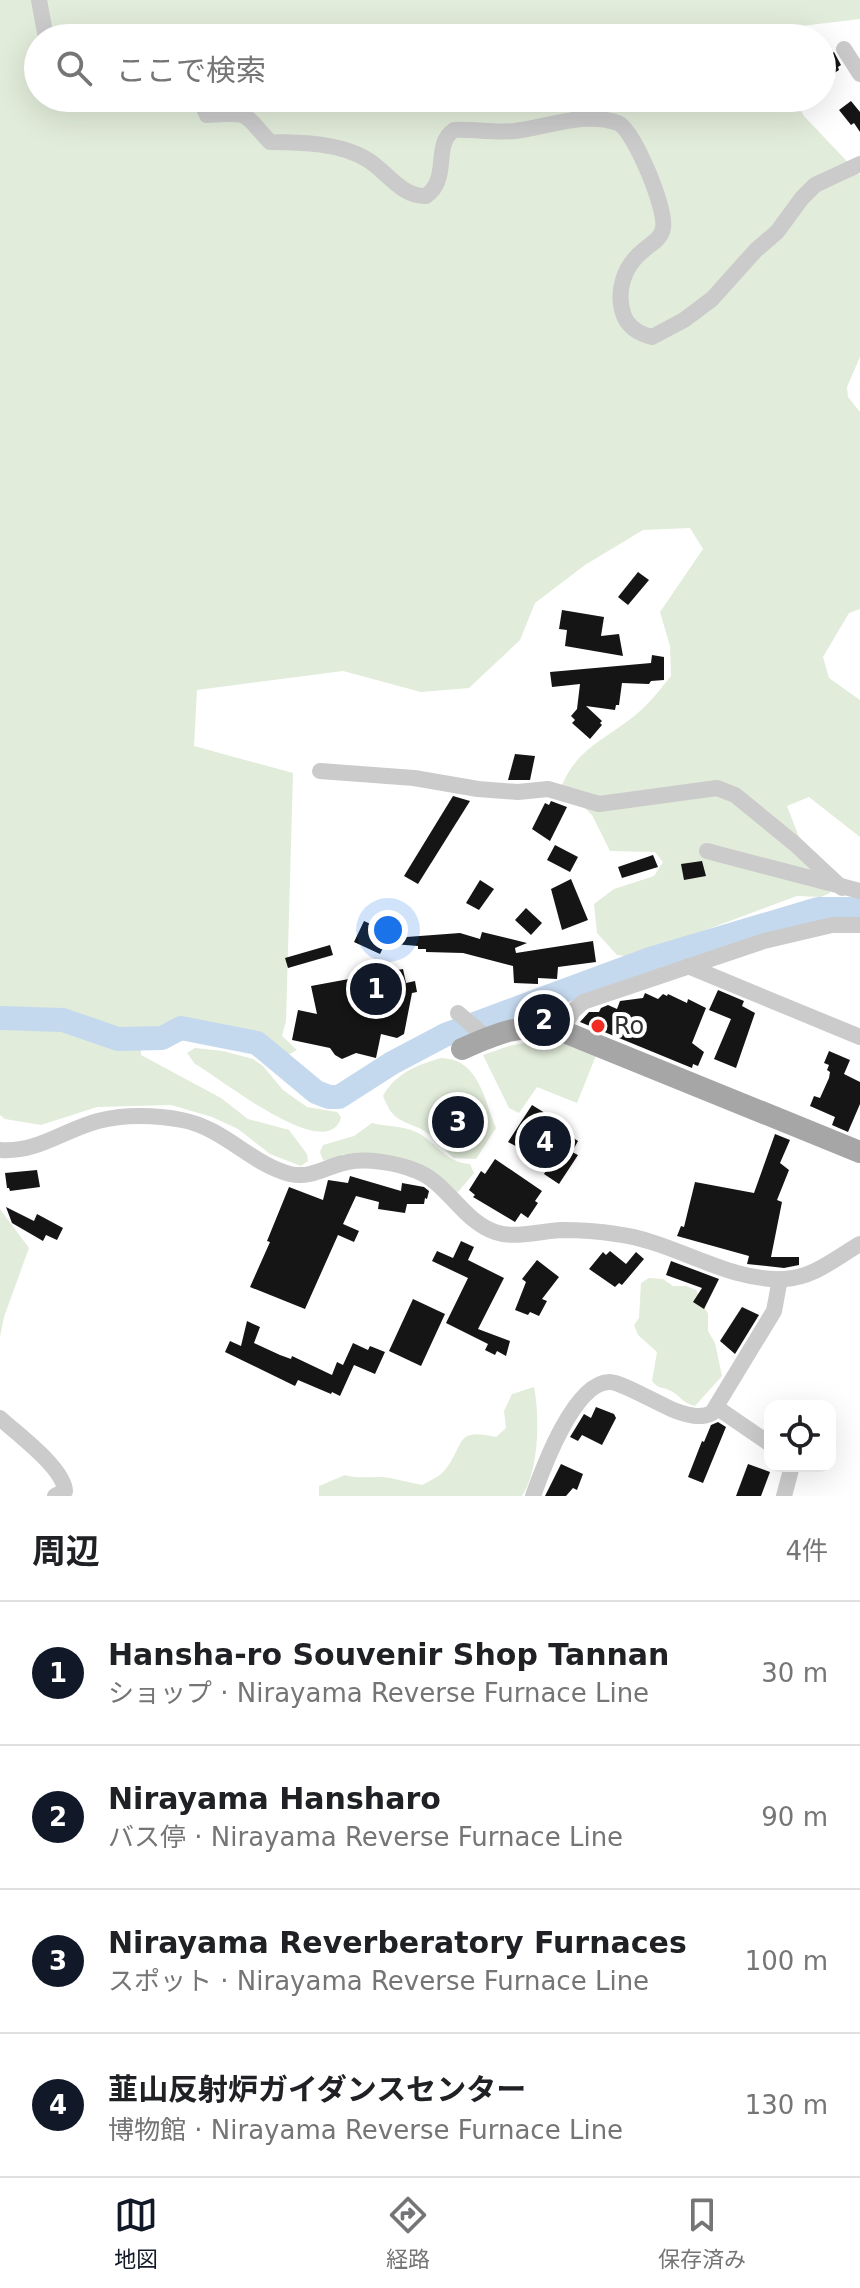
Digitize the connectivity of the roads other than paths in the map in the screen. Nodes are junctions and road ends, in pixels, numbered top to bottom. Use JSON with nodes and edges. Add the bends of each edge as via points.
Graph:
{"nodes":[{"id":1,"x":39,"y":0,"type":"edge"},
{"id":2,"x":43,"y":24,"type":"edge"},
{"id":3,"x":844,"y":49,"type":"dead end"},
{"id":4,"x":860,"y":74,"type":"edge"},
{"id":5,"x":206,"y":112,"type":"edge"},
{"id":6,"x":860,"y":164,"type":"edge"},
{"id":7,"x":320,"y":771,"type":"dead end"},
{"id":8,"x":707,"y":851,"type":"dead end"},
{"id":9,"x":842,"y":888,"type":"junction"},
{"id":10,"x":860,"y":891,"type":"edge"},
{"id":11,"x":860,"y":925,"type":"edge"},
{"id":12,"x":688,"y":966,"type":"junction"},
{"id":13,"x":458,"y":1013,"type":"dead end"},
{"id":14,"x":562,"y":1031,"type":"junction"},
{"id":15,"x":483,"y":1034,"type":"junction"},
{"id":16,"x":860,"y":1037,"type":"edge"},
{"id":17,"x":462,"y":1049,"type":"dead end"},
{"id":18,"x":858,"y":1147,"type":"edge"},
{"id":19,"x":0,"y":1150,"type":"edge"},
{"id":20,"x":860,"y":1244,"type":"edge"},
{"id":21,"x":780,"y":1279,"type":"junction"},
{"id":22,"x":716,"y":1407,"type":"junction"},
{"id":23,"x":0,"y":1418,"type":"edge"},
{"id":24,"x":764,"y":1440,"type":"edge"},
{"id":25,"x":790,"y":1472,"type":"edge"},
{"id":26,"x":55,"y":1496,"type":"edge"},
{"id":27,"x":533,"y":1496,"type":"edge"},
{"id":28,"x":784,"y":1496,"type":"edge"}],
"edges":[{"from":1,"to":2,"type":"street"},
{"from":3,"to":4,"type":"street"},
{"from":5,"to":6,"type":"street","via":[[249,117],[270,142],[345,150],[368,159],[417,196],[426,196],[437,184],[444,143],[454,130],[513,131],[599,119],[619,123],[632,136],[664,223],[659,237],[630,265],[621,292],[627,321],[652,337],[712,299],[815,185]]},
{"from":7,"to":9,"type":"street","via":[[492,790],[548,789],[599,804],[717,788],[735,795]]},
{"from":8,"to":9,"type":"street"},
{"from":9,"to":10,"type":"street"},
{"from":11,"to":12,"type":"street","via":[[804,930]]},
{"from":12,"to":14,"type":"street","via":[[583,1002]]},
{"from":12,"to":16,"type":"street"},
{"from":13,"to":15,"type":"street"},
{"from":14,"to":15,"type":"main road","via":[[536,1025]]},
{"from":14,"to":18,"type":"main road"},
{"from":15,"to":17,"type":"main road"},
{"from":19,"to":21,"type":"street","via":[[28,1148],[113,1118],[184,1120],[288,1173],[310,1175],[357,1161],[416,1170],[484,1228],[498,1233],[616,1234],[654,1241],[738,1274]]},
{"from":20,"to":21,"type":"street","via":[[815,1272]]},
{"from":21,"to":22,"type":"street","via":[[774,1311]]},
{"from":22,"to":24,"type":"street"},
{"from":22,"to":27,"type":"street","via":[[705,1416],[687,1415],[615,1383],[600,1384],[562,1429]]},
{"from":23,"to":26,"type":"street","via":[[65,1482],[65,1491]]},
{"from":25,"to":28,"type":"street"}]}
